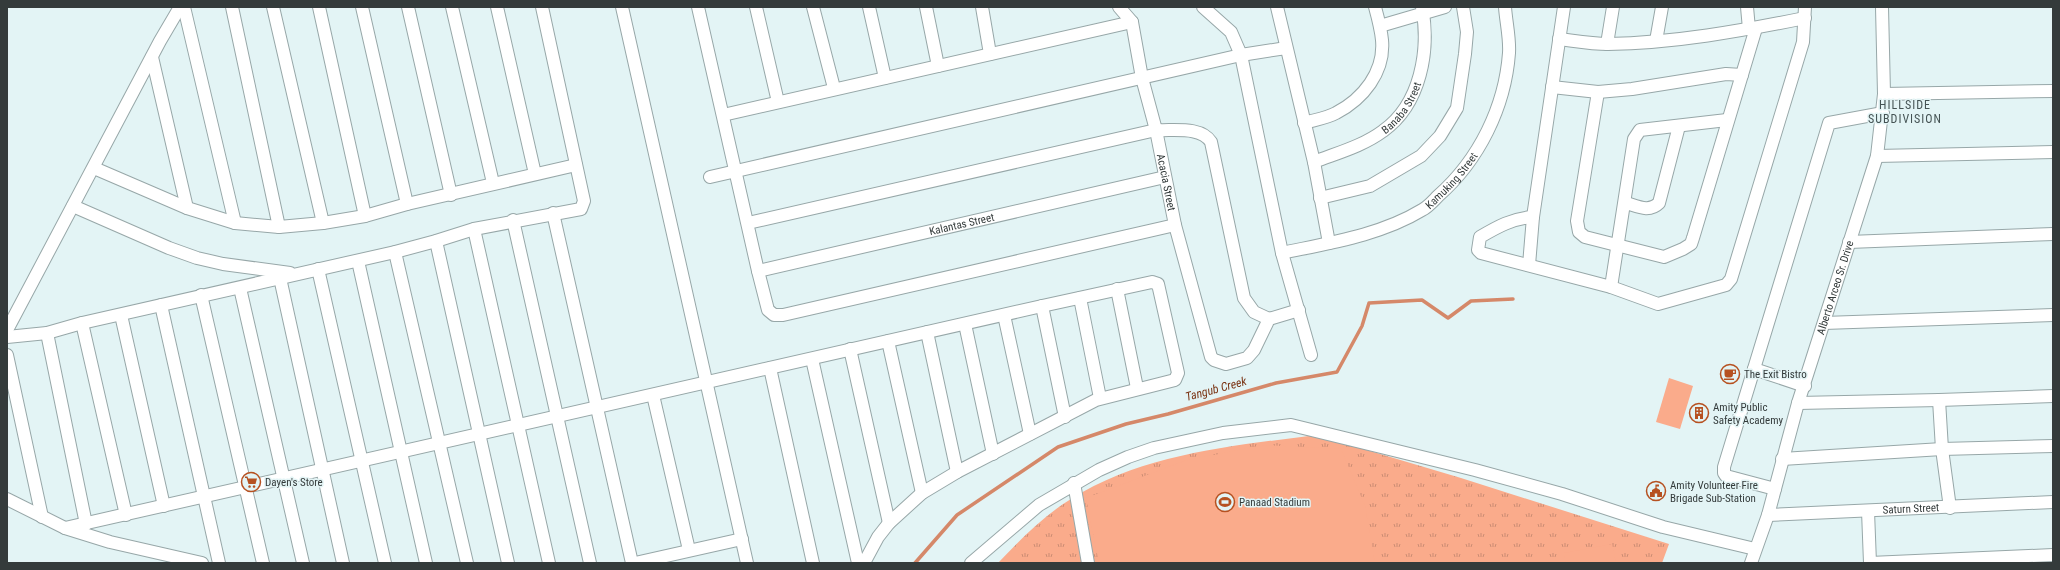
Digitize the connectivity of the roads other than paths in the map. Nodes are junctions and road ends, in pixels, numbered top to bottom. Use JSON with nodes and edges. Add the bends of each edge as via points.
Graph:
{"nodes":[{"id":1,"x":180,"y":7,"type":"edge"},
{"id":2,"x":184,"y":7,"type":"edge"},
{"id":3,"x":232,"y":7,"type":"edge"},
{"id":4,"x":273,"y":7,"type":"edge"},
{"id":5,"x":319,"y":7,"type":"edge"},
{"id":6,"x":362,"y":7,"type":"edge"},
{"id":7,"x":408,"y":7,"type":"edge"},
{"id":8,"x":452,"y":7,"type":"edge"},
{"id":9,"x":497,"y":7,"type":"edge"},
{"id":10,"x":542,"y":7,"type":"edge"},
{"id":11,"x":622,"y":7,"type":"edge"},
{"id":12,"x":698,"y":7,"type":"edge"},
{"id":13,"x":756,"y":7,"type":"edge"},
{"id":14,"x":813,"y":7,"type":"edge"},
{"id":15,"x":869,"y":7,"type":"edge"},
{"id":16,"x":926,"y":7,"type":"edge"},
{"id":17,"x":982,"y":7,"type":"edge"},
{"id":18,"x":1119,"y":7,"type":"edge"},
{"id":19,"x":1203,"y":7,"type":"edge"},
{"id":20,"x":1277,"y":7,"type":"edge"},
{"id":21,"x":1374,"y":7,"type":"edge"},
{"id":22,"x":1445,"y":7,"type":"edge"},
{"id":23,"x":1463,"y":7,"type":"edge"},
{"id":24,"x":1505,"y":7,"type":"edge"},
{"id":25,"x":1564,"y":7,"type":"edge"},
{"id":26,"x":1613,"y":7,"type":"edge"},
{"id":27,"x":1662,"y":7,"type":"edge"},
{"id":28,"x":1748,"y":7,"type":"edge"},
{"id":29,"x":1882,"y":7,"type":"edge"},
{"id":30,"x":1422,"y":10,"type":"edge"},
{"id":31,"x":1805,"y":13,"type":"edge"},
{"id":32,"x":1132,"y":22,"type":"junction"},
{"id":33,"x":1380,"y":26,"type":"junction"},
{"id":34,"x":1752,"y":28,"type":"junction"},
{"id":35,"x":1559,"y":39,"type":"junction"},
{"id":36,"x":1656,"y":41,"type":"junction"},
{"id":37,"x":1606,"y":44,"type":"junction"},
{"id":38,"x":1286,"y":48,"type":"junction"},
{"id":39,"x":990,"y":54,"type":"junction"},
{"id":40,"x":1241,"y":55,"type":"junction"},
{"id":41,"x":152,"y":57,"type":"junction"},
{"id":42,"x":938,"y":66,"type":"junction"},
{"id":43,"x":1742,"y":75,"type":"junction"},
{"id":44,"x":885,"y":78,"type":"junction"},
{"id":45,"x":1142,"y":78,"type":"junction"},
{"id":46,"x":1552,"y":87,"type":"junction"},
{"id":47,"x":834,"y":88,"type":"junction"},
{"id":48,"x":2053,"y":91,"type":"edge"},
{"id":49,"x":1598,"y":92,"type":"junction"},
{"id":50,"x":1884,"y":94,"type":"junction"},
{"id":51,"x":778,"y":102,"type":"junction"},
{"id":52,"x":1883,"y":113,"type":"junction"},
{"id":53,"x":723,"y":115,"type":"junction"},
{"id":54,"x":1727,"y":120,"type":"junction"},
{"id":55,"x":1304,"y":123,"type":"junction"},
{"id":56,"x":1679,"y":126,"type":"junction"},
{"id":57,"x":1156,"y":130,"type":"junction"},
{"id":58,"x":2053,"y":152,"type":"edge"},
{"id":59,"x":1877,"y":156,"type":"junction"},
{"id":60,"x":1314,"y":162,"type":"junction"},
{"id":61,"x":576,"y":165,"type":"junction"},
{"id":62,"x":94,"y":168,"type":"junction"},
{"id":63,"x":736,"y":170,"type":"junction"},
{"id":64,"x":535,"y":174,"type":"junction"},
{"id":65,"x":710,"y":177,"type":"dead end"},
{"id":66,"x":1165,"y":177,"type":"junction"},
{"id":67,"x":493,"y":183,"type":"junction"},
{"id":68,"x":451,"y":195,"type":"junction"},
{"id":69,"x":1320,"y":198,"type":"junction"},
{"id":70,"x":1626,"y":203,"type":"junction"},
{"id":71,"x":407,"y":204,"type":"junction"},
{"id":72,"x":74,"y":206,"type":"junction"},
{"id":73,"x":187,"y":208,"type":"junction"},
{"id":74,"x":552,"y":213,"type":"junction"},
{"id":75,"x":365,"y":216,"type":"junction"},
{"id":76,"x":1533,"y":217,"type":"junction"},
{"id":77,"x":513,"y":220,"type":"junction"},
{"id":78,"x":235,"y":223,"type":"junction"},
{"id":79,"x":323,"y":223,"type":"junction"},
{"id":80,"x":748,"y":223,"type":"junction"},
{"id":81,"x":1175,"y":225,"type":"junction"},
{"id":82,"x":279,"y":227,"type":"junction"},
{"id":83,"x":474,"y":229,"type":"junction"},
{"id":84,"x":2053,"y":234,"type":"edge"},
{"id":85,"x":436,"y":241,"type":"junction"},
{"id":86,"x":1849,"y":242,"type":"junction"},
{"id":87,"x":1329,"y":243,"type":"junction"},
{"id":88,"x":1617,"y":246,"type":"junction"},
{"id":89,"x":396,"y":252,"type":"junction"},
{"id":90,"x":1282,"y":253,"type":"junction"},
{"id":91,"x":358,"y":261,"type":"junction"},
{"id":92,"x":1529,"y":265,"type":"junction"},
{"id":93,"x":318,"y":269,"type":"junction"},
{"id":94,"x":758,"y":271,"type":"junction"},
{"id":95,"x":294,"y":275,"type":"junction"},
{"id":96,"x":280,"y":278,"type":"junction"},
{"id":97,"x":1611,"y":287,"type":"junction"},
{"id":98,"x":240,"y":288,"type":"junction"},
{"id":99,"x":1117,"y":289,"type":"junction"},
{"id":100,"x":201,"y":296,"type":"junction"},
{"id":101,"x":1080,"y":298,"type":"junction"},
{"id":102,"x":161,"y":305,"type":"junction"},
{"id":103,"x":1042,"y":306,"type":"junction"},
{"id":104,"x":1299,"y":310,"type":"junction"},
{"id":105,"x":121,"y":315,"type":"junction"},
{"id":106,"x":1004,"y":315,"type":"junction"},
{"id":107,"x":2053,"y":315,"type":"edge"},
{"id":108,"x":1269,"y":319,"type":"junction"},
{"id":109,"x":82,"y":323,"type":"junction"},
{"id":110,"x":1824,"y":323,"type":"junction"},
{"id":111,"x":965,"y":324,"type":"junction"},
{"id":112,"x":7,"y":330,"type":"edge"},
{"id":113,"x":927,"y":332,"type":"junction"},
{"id":114,"x":47,"y":334,"type":"junction"},
{"id":115,"x":7,"y":337,"type":"edge"},
{"id":116,"x":888,"y":341,"type":"junction"},
{"id":117,"x":850,"y":350,"type":"junction"},
{"id":118,"x":7,"y":355,"type":"edge"},
{"id":119,"x":1311,"y":356,"type":"dead end"},
{"id":120,"x":812,"y":359,"type":"junction"},
{"id":121,"x":770,"y":368,"type":"junction"},
{"id":122,"x":1754,"y":369,"type":"junction"},
{"id":123,"x":706,"y":382,"type":"junction"},
{"id":124,"x":1805,"y":386,"type":"junction"},
{"id":125,"x":1137,"y":388,"type":"junction"},
{"id":126,"x":653,"y":395,"type":"junction"},
{"id":127,"x":2053,"y":396,"type":"edge"},
{"id":128,"x":1100,"y":398,"type":"junction"},
{"id":129,"x":1939,"y":400,"type":"junction"},
{"id":130,"x":1798,"y":403,"type":"junction"},
{"id":131,"x":597,"y":408,"type":"junction"},
{"id":132,"x":556,"y":417,"type":"junction"},
{"id":133,"x":1065,"y":417,"type":"junction"},
{"id":134,"x":517,"y":426,"type":"junction"},
{"id":135,"x":479,"y":434,"type":"junction"},
{"id":136,"x":1030,"y":434,"type":"junction"},
{"id":137,"x":440,"y":443,"type":"junction"},
{"id":138,"x":2053,"y":446,"type":"edge"},
{"id":139,"x":1942,"y":449,"type":"junction"},
{"id":140,"x":401,"y":452,"type":"junction"},
{"id":141,"x":993,"y":454,"type":"junction"},
{"id":142,"x":1782,"y":459,"type":"junction"},
{"id":143,"x":362,"y":462,"type":"junction"},
{"id":144,"x":322,"y":471,"type":"junction"},
{"id":145,"x":957,"y":472,"type":"junction"},
{"id":146,"x":284,"y":479,"type":"junction"},
{"id":147,"x":1074,"y":483,"type":"junction"},
{"id":148,"x":245,"y":487,"type":"junction"},
{"id":149,"x":1775,"y":489,"type":"junction"},
{"id":150,"x":922,"y":493,"type":"junction"},
{"id":151,"x":205,"y":497,"type":"junction"},
{"id":152,"x":7,"y":499,"type":"edge"},
{"id":153,"x":2053,"y":502,"type":"edge"},
{"id":154,"x":164,"y":506,"type":"junction"},
{"id":155,"x":1950,"y":508,"type":"junction"},
{"id":156,"x":1868,"y":511,"type":"junction"},
{"id":157,"x":126,"y":515,"type":"junction"},
{"id":158,"x":1768,"y":515,"type":"junction"},
{"id":159,"x":42,"y":517,"type":"junction"},
{"id":160,"x":889,"y":523,"type":"junction"},
{"id":161,"x":86,"y":524,"type":"junction"},
{"id":162,"x":65,"y":528,"type":"junction"},
{"id":163,"x":742,"y":539,"type":"junction"},
{"id":164,"x":1755,"y":549,"type":"junction"},
{"id":165,"x":689,"y":550,"type":"junction"},
{"id":166,"x":2053,"y":555,"type":"edge"},
{"id":167,"x":202,"y":563,"type":"edge"},
{"id":168,"x":219,"y":563,"type":"edge"},
{"id":169,"x":263,"y":563,"type":"edge"},
{"id":170,"x":303,"y":563,"type":"edge"},
{"id":171,"x":343,"y":563,"type":"edge"},
{"id":172,"x":385,"y":563,"type":"edge"},
{"id":173,"x":426,"y":563,"type":"edge"},
{"id":174,"x":467,"y":563,"type":"edge"},
{"id":175,"x":508,"y":563,"type":"edge"},
{"id":176,"x":548,"y":563,"type":"edge"},
{"id":177,"x":590,"y":563,"type":"edge"},
{"id":178,"x":633,"y":563,"type":"edge"},
{"id":179,"x":748,"y":563,"type":"edge"},
{"id":180,"x":813,"y":563,"type":"edge"},
{"id":181,"x":858,"y":563,"type":"edge"},
{"id":182,"x":864,"y":563,"type":"edge"},
{"id":183,"x":971,"y":563,"type":"edge"},
{"id":184,"x":1088,"y":563,"type":"edge"},
{"id":185,"x":1751,"y":563,"type":"edge"},
{"id":186,"x":1870,"y":563,"type":"edge"}],
"edges":[{"from":1,"to":41,"type":"street"},
{"from":2,"to":78,"type":"street"},
{"from":3,"to":82,"type":"street"},
{"from":4,"to":79,"type":"street"},
{"from":5,"to":75,"type":"street"},
{"from":6,"to":71,"type":"street"},
{"from":7,"to":68,"type":"street"},
{"from":8,"to":67,"type":"street"},
{"from":9,"to":64,"type":"street"},
{"from":10,"to":61,"type":"street"},
{"from":11,"to":123,"type":"street"},
{"from":12,"to":53,"type":"street"},
{"from":13,"to":51,"type":"street"},
{"from":14,"to":47,"type":"street"},
{"from":15,"to":44,"type":"street"},
{"from":16,"to":42,"type":"street"},
{"from":17,"to":39,"type":"street"},
{"from":18,"to":32,"type":"street"},
{"from":19,"to":40,"type":"street","via":[[1231,32]]},
{"from":20,"to":38,"type":"street"},
{"from":21,"to":33,"type":"street"},
{"from":22,"to":30,"type":"street"},
{"from":23,"to":69,"type":"street","via":[[1467,32],[1457,108],[1440,136],[1422,156],[1370,186]]},
{"from":24,"to":87,"type":"street","name":"Kamuking Street","via":[[1509,52],[1495,115],[1482,144],[1454,183],[1423,210],[1397,222]]},
{"from":25,"to":35,"type":"street"},
{"from":26,"to":37,"type":"street"},
{"from":27,"to":36,"type":"street"},
{"from":28,"to":34,"type":"street"},
{"from":29,"to":50,"type":"street","name":"Alberto Arceo Sr. Drive"},
{"from":30,"to":33,"type":"street"},
{"from":30,"to":60,"type":"street","name":"Banaba Street","via":[[1425,48],[1420,74],[1402,114],[1384,131],[1362,143]]},
{"from":31,"to":34,"type":"street"},
{"from":31,"to":97,"type":"street","via":[[1803,42],[1731,279],[1726,285],[1658,304]]},
{"from":32,"to":39,"type":"street"},
{"from":32,"to":45,"type":"street","name":"Acacia Street"},
{"from":33,"to":55,"type":"street","via":[[1383,41],[1380,62],[1373,82],[1356,100],[1335,113]]},
{"from":34,"to":36,"type":"street"},
{"from":34,"to":43,"type":"street"},
{"from":35,"to":37,"type":"street"},
{"from":35,"to":46,"type":"street"},
{"from":36,"to":37,"type":"street"},
{"from":38,"to":40,"type":"street"},
{"from":38,"to":55,"type":"street"},
{"from":39,"to":42,"type":"street"},
{"from":40,"to":45,"type":"street"},
{"from":40,"to":90,"type":"street"},
{"from":41,"to":62,"type":"street"},
{"from":41,"to":73,"type":"street"},
{"from":42,"to":44,"type":"street"},
{"from":43,"to":49,"type":"street","via":[[1726,74]]},
{"from":43,"to":54,"type":"street"},
{"from":44,"to":47,"type":"street"},
{"from":45,"to":57,"type":"street","name":"Acacia Street"},
{"from":45,"to":63,"type":"street"},
{"from":46,"to":49,"type":"street"},
{"from":46,"to":76,"type":"street"},
{"from":47,"to":51,"type":"street"},
{"from":48,"to":50,"type":"street"},
{"from":49,"to":88,"type":"street","via":[[1577,221],[1579,232],[1585,237]]},
{"from":50,"to":52,"type":"street","name":"Alberto Arceo Sr. Drive"},
{"from":51,"to":53,"type":"street"},
{"from":52,"to":59,"type":"street","name":"Alberto Arceo Sr. Drive"},
{"from":52,"to":122,"type":"street","via":[[1829,123]]},
{"from":53,"to":63,"type":"street"},
{"from":54,"to":56,"type":"street"},
{"from":54,"to":88,"type":"street","via":[[1691,244],[1664,257]]},
{"from":55,"to":60,"type":"street"},
{"from":56,"to":70,"type":"street","via":[[1640,130],[1636,134]]},
{"from":56,"to":70,"type":"street","via":[[1659,203],[1648,209]]},
{"from":57,"to":66,"type":"street","name":"Acacia Street"},
{"from":57,"to":80,"type":"street"},
{"from":57,"to":108,"type":"street","via":[[1200,132],[1207,135],[1211,142],[1244,298],[1254,312]]},
{"from":58,"to":59,"type":"street"},
{"from":59,"to":86,"type":"street","name":"Alberto Arceo Sr. Drive"},
{"from":60,"to":69,"type":"street"},
{"from":61,"to":64,"type":"street"},
{"from":61,"to":74,"type":"street","via":[[583,206],[575,211]]},
{"from":62,"to":72,"type":"street"},
{"from":62,"to":73,"type":"street"},
{"from":63,"to":65,"type":"street"},
{"from":63,"to":80,"type":"street"},
{"from":64,"to":67,"type":"street"},
{"from":66,"to":81,"type":"street","name":"Acacia Street"},
{"from":66,"to":94,"type":"street","name":"Kalantas Street"},
{"from":67,"to":68,"type":"street"},
{"from":68,"to":71,"type":"street"},
{"from":69,"to":87,"type":"street"},
{"from":70,"to":88,"type":"street"},
{"from":71,"to":75,"type":"street"},
{"from":72,"to":95,"type":"street","via":[[197,258]]},
{"from":72,"to":112,"type":"street"},
{"from":73,"to":78,"type":"street"},
{"from":74,"to":77,"type":"street"},
{"from":74,"to":131,"type":"street"},
{"from":75,"to":79,"type":"street"},
{"from":76,"to":92,"type":"street"},
{"from":76,"to":92,"type":"street","via":[[1521,217],[1501,225],[1480,237],[1478,244],[1481,253]]},
{"from":77,"to":83,"type":"street"},
{"from":77,"to":132,"type":"street"},
{"from":78,"to":82,"type":"street"},
{"from":79,"to":82,"type":"street"},
{"from":80,"to":94,"type":"street"},
{"from":81,"to":94,"type":"street","via":[[783,315],[774,315],[768,310]]},
{"from":81,"to":108,"type":"street","name":"Acacia Street","via":[[1211,357],[1226,364],[1247,358],[1254,350]]},
{"from":83,"to":85,"type":"street"},
{"from":83,"to":134,"type":"street"},
{"from":84,"to":86,"type":"street"},
{"from":85,"to":89,"type":"street"},
{"from":85,"to":135,"type":"street"},
{"from":86,"to":110,"type":"street","name":"Alberto Arceo Sr. Drive"},
{"from":87,"to":90,"type":"street","name":"Kamuking Street"},
{"from":88,"to":97,"type":"street"},
{"from":89,"to":91,"type":"street"},
{"from":89,"to":137,"type":"street"},
{"from":90,"to":104,"type":"street"},
{"from":91,"to":93,"type":"street"},
{"from":91,"to":140,"type":"street"},
{"from":92,"to":97,"type":"street"},
{"from":93,"to":95,"type":"street"},
{"from":93,"to":143,"type":"street"},
{"from":95,"to":96,"type":"street"},
{"from":96,"to":98,"type":"street"},
{"from":96,"to":144,"type":"street"},
{"from":98,"to":100,"type":"street"},
{"from":98,"to":146,"type":"street"},
{"from":99,"to":101,"type":"street"},
{"from":99,"to":125,"type":"street"},
{"from":99,"to":125,"type":"street","via":[[1152,282],[1158,284],[1178,373],[1175,380]]},
{"from":100,"to":102,"type":"street"},
{"from":100,"to":148,"type":"street"},
{"from":101,"to":103,"type":"street"},
{"from":101,"to":128,"type":"street"},
{"from":102,"to":105,"type":"street"},
{"from":102,"to":151,"type":"street"},
{"from":103,"to":106,"type":"street"},
{"from":103,"to":133,"type":"street"},
{"from":104,"to":108,"type":"street"},
{"from":104,"to":119,"type":"street"},
{"from":105,"to":109,"type":"street"},
{"from":105,"to":154,"type":"street"},
{"from":106,"to":111,"type":"street"},
{"from":106,"to":136,"type":"street"},
{"from":107,"to":110,"type":"street"},
{"from":109,"to":114,"type":"street"},
{"from":109,"to":157,"type":"street"},
{"from":110,"to":124,"type":"street","name":"Alberto Arceo Sr. Drive"},
{"from":111,"to":113,"type":"street"},
{"from":111,"to":141,"type":"street"},
{"from":113,"to":116,"type":"street"},
{"from":113,"to":145,"type":"street"},
{"from":114,"to":115,"type":"street"},
{"from":114,"to":161,"type":"street"},
{"from":116,"to":117,"type":"street"},
{"from":116,"to":150,"type":"street"},
{"from":117,"to":120,"type":"street"},
{"from":117,"to":160,"type":"street"},
{"from":118,"to":159,"type":"street"},
{"from":120,"to":121,"type":"street"},
{"from":120,"to":181,"type":"street"},
{"from":121,"to":123,"type":"street"},
{"from":121,"to":180,"type":"street"},
{"from":122,"to":124,"type":"street"},
{"from":122,"to":149,"type":"street","via":[[1724,473],[1726,476]]},
{"from":123,"to":126,"type":"street"},
{"from":123,"to":163,"type":"street"},
{"from":124,"to":130,"type":"street","name":"Alberto Arceo Sr. Drive"},
{"from":125,"to":128,"type":"street"},
{"from":126,"to":131,"type":"street"},
{"from":126,"to":165,"type":"street"},
{"from":127,"to":129,"type":"street"},
{"from":128,"to":133,"type":"street"},
{"from":129,"to":130,"type":"street"},
{"from":129,"to":139,"type":"street"},
{"from":130,"to":142,"type":"street","name":"Alberto Arceo Sr. Drive"},
{"from":131,"to":132,"type":"street"},
{"from":131,"to":178,"type":"street"},
{"from":132,"to":134,"type":"street"},
{"from":132,"to":177,"type":"street"},
{"from":133,"to":136,"type":"street"},
{"from":134,"to":135,"type":"street"},
{"from":134,"to":176,"type":"street"},
{"from":135,"to":137,"type":"street"},
{"from":135,"to":175,"type":"street"},
{"from":136,"to":141,"type":"street"},
{"from":137,"to":140,"type":"street"},
{"from":137,"to":174,"type":"street"},
{"from":138,"to":139,"type":"street"},
{"from":139,"to":142,"type":"street"},
{"from":139,"to":155,"type":"street"},
{"from":140,"to":143,"type":"street"},
{"from":140,"to":173,"type":"street"},
{"from":141,"to":145,"type":"street"},
{"from":142,"to":149,"type":"street","name":"Alberto Arceo Sr. Drive"},
{"from":143,"to":144,"type":"street"},
{"from":143,"to":172,"type":"street"},
{"from":144,"to":146,"type":"street"},
{"from":144,"to":171,"type":"street"},
{"from":145,"to":150,"type":"street"},
{"from":146,"to":148,"type":"street"},
{"from":146,"to":170,"type":"street"},
{"from":147,"to":164,"type":"street","via":[[1154,448],[1234,432],[1291,425],[1475,470],[1562,494],[1664,527]]},
{"from":147,"to":183,"type":"street","via":[[1038,505]]},
{"from":147,"to":184,"type":"street"},
{"from":148,"to":151,"type":"street"},
{"from":148,"to":169,"type":"street"},
{"from":149,"to":158,"type":"street","name":"Alberto Arceo Sr. Drive"},
{"from":150,"to":160,"type":"street"},
{"from":151,"to":154,"type":"street"},
{"from":151,"to":168,"type":"street"},
{"from":152,"to":159,"type":"street"},
{"from":153,"to":155,"type":"street","name":"Saturn Street"},
{"from":154,"to":157,"type":"street"},
{"from":155,"to":156,"type":"street","name":"Saturn Street"},
{"from":156,"to":158,"type":"street","name":"Saturn Street"},
{"from":156,"to":186,"type":"street"},
{"from":157,"to":161,"type":"street"},
{"from":158,"to":164,"type":"street","name":"Alberto Arceo Sr. Drive"},
{"from":159,"to":162,"type":"street"},
{"from":160,"to":182,"type":"street"},
{"from":161,"to":162,"type":"street"},
{"from":162,"to":167,"type":"street","via":[[110,542]]},
{"from":163,"to":165,"type":"street"},
{"from":163,"to":179,"type":"street"},
{"from":164,"to":185,"type":"street","name":"Alberto Arceo Sr. Drive"},
{"from":165,"to":178,"type":"street"},
{"from":166,"to":186,"type":"street"}]}
